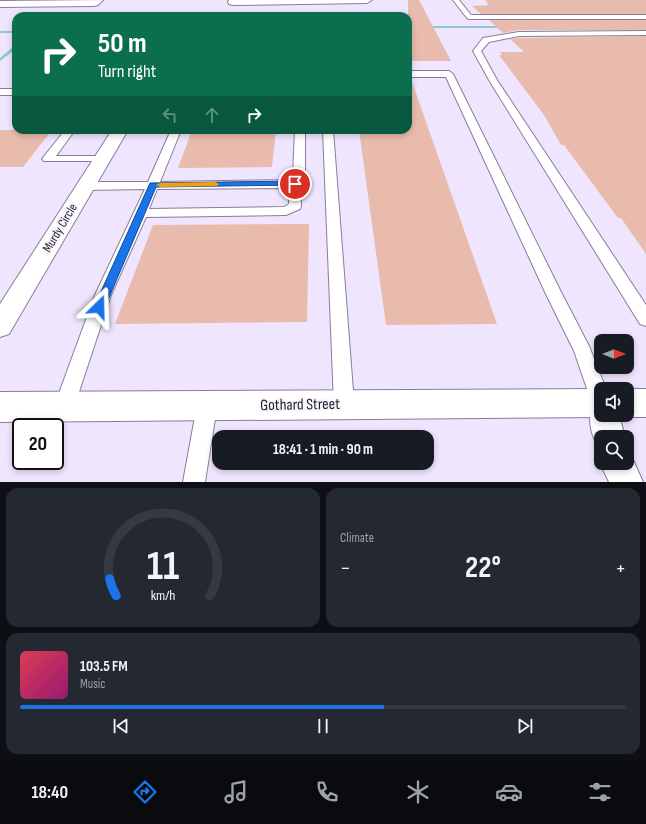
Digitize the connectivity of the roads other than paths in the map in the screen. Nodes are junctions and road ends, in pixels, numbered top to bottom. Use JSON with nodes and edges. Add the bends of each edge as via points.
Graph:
{"nodes":[{"id":1,"x":456,"y":0,"type":"edge"},
{"id":2,"x":234,"y":1,"type":"edge"},
{"id":3,"x":367,"y":1,"type":"edge"},
{"id":4,"x":96,"y":2,"type":"edge"},
{"id":5,"x":0,"y":4,"type":"edge"},
{"id":6,"x":646,"y":17,"type":"edge"},
{"id":7,"x":646,"y":33,"type":"edge"},
{"id":8,"x":412,"y":74,"type":"edge"},
{"id":9,"x":0,"y":92,"type":"edge"},
{"id":10,"x":12,"y":92,"type":"edge"},
{"id":11,"x":67,"y":134,"type":"edge"},
{"id":12,"x":118,"y":134,"type":"edge"},
{"id":13,"x":174,"y":134,"type":"edge"},
{"id":14,"x":300,"y":134,"type":"edge"},
{"id":15,"x":328,"y":134,"type":"edge"},
{"id":16,"x":102,"y":159,"type":"junction"},
{"id":17,"x":295,"y":184,"type":"junction"},
{"id":18,"x":153,"y":185,"type":"junction"},
{"id":19,"x":86,"y":186,"type":"junction"},
{"id":20,"x":141,"y":213,"type":"junction"},
{"id":21,"x":646,"y":319,"type":"edge"},
{"id":22,"x":0,"y":326,"type":"edge"},
{"id":23,"x":594,"y":383,"type":"edge"},
{"id":24,"x":594,"y":403,"type":"edge"},
{"id":25,"x":634,"y":403,"type":"edge"},
{"id":26,"x":646,"y":403,"type":"edge"},
{"id":27,"x":344,"y":404,"type":"junction"},
{"id":28,"x":207,"y":406,"type":"junction"},
{"id":29,"x":0,"y":407,"type":"edge"},
{"id":30,"x":64,"y":408,"type":"junction"},
{"id":31,"x":620,"y":470,"type":"edge"},
{"id":32,"x":194,"y":482,"type":"edge"},
{"id":33,"x":626,"y":482,"type":"edge"}],
"edges":[{"from":1,"to":6,"type":"lane","via":[[468,17]]},
{"from":2,"to":3,"type":"street"},
{"from":4,"to":5,"type":"street"},
{"from":7,"to":21,"type":"lane","via":[[519,34],[486,40],[477,51]]},
{"from":8,"to":23,"type":"lane","via":[[449,74],[583,351]]},
{"from":9,"to":10,"type":"lane"},
{"from":11,"to":16,"type":"lane","via":[[48,159]]},
{"from":12,"to":16,"type":"street","name":"Murdy Circle"},
{"from":13,"to":18,"type":"lane"},
{"from":14,"to":17,"type":"lane","via":[[299,175]]},
{"from":15,"to":27,"type":"lane"},
{"from":16,"to":19,"type":"street","name":"Murdy Circle"},
{"from":17,"to":18,"type":"lane"},
{"from":17,"to":20,"type":"lane","via":[[295,206],[286,212]]},
{"from":18,"to":19,"type":"lane"},
{"from":18,"to":20,"type":"lane"},
{"from":19,"to":22,"type":"street","name":"Murdy Circle"},
{"from":20,"to":30,"type":"lane","via":[[103,295]]},
{"from":24,"to":27,"type":"street","name":"Gothard Street"},
{"from":25,"to":26,"type":"street"},
{"from":27,"to":28,"type":"street","name":"Gothard Street"},
{"from":28,"to":30,"type":"street","name":"Gothard Street"},
{"from":28,"to":32,"type":"lane"},
{"from":29,"to":30,"type":"street","name":"Gothard Street"},
{"from":31,"to":33,"type":"street"}]}
